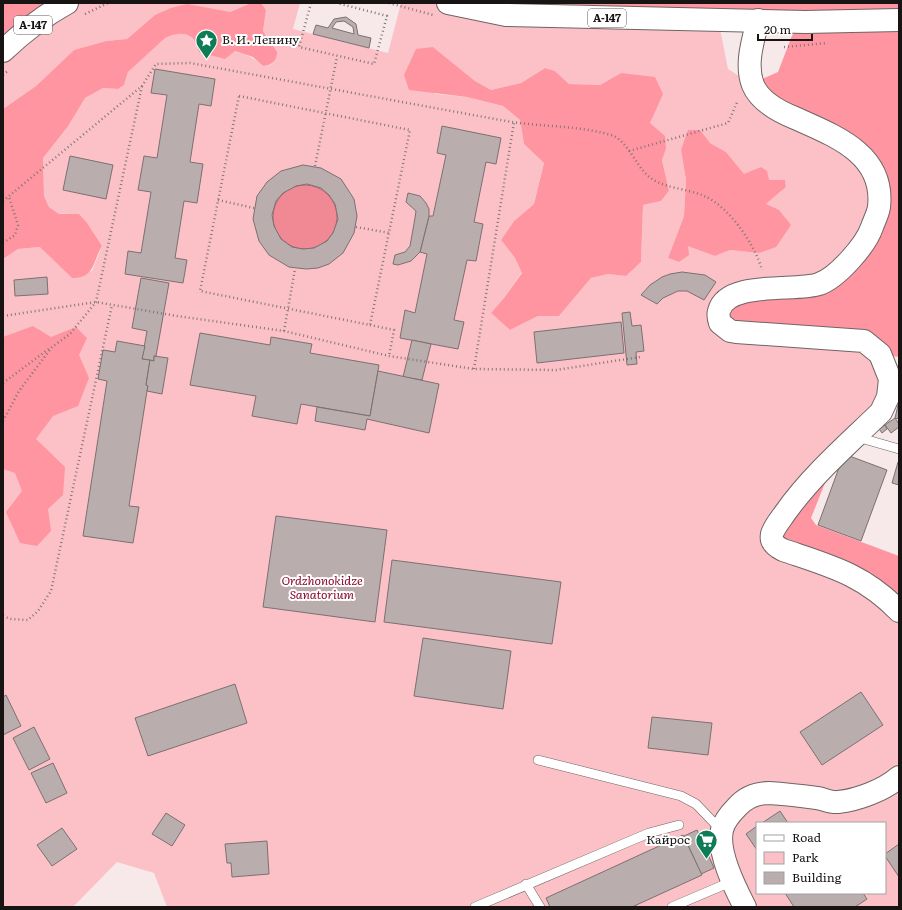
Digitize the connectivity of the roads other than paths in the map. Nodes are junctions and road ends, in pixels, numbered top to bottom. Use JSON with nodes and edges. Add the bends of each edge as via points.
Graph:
{"nodes":[{"id":1,"x":67,"y":3,"type":"edge"},
{"id":2,"x":454,"y":4,"type":"edge"},
{"id":3,"x":758,"y":20,"type":"junction"},
{"id":4,"x":899,"y":20,"type":"edge"},
{"id":5,"x":3,"y":51,"type":"edge"},
{"id":6,"x":856,"y":436,"type":"junction"},
{"id":7,"x":899,"y":449,"type":"edge"},
{"id":8,"x":899,"y":610,"type":"edge"},
{"id":9,"x":538,"y":760,"type":"dead end"},
{"id":10,"x":899,"y":777,"type":"edge"},
{"id":11,"x":679,"y":825,"type":"dead end"},
{"id":12,"x":722,"y":831,"type":"junction"},
{"id":13,"x":733,"y":881,"type":"junction"},
{"id":14,"x":526,"y":884,"type":"junction"},
{"id":15,"x":475,"y":907,"type":"edge"},
{"id":16,"x":540,"y":907,"type":"edge"},
{"id":17,"x":672,"y":907,"type":"edge"},
{"id":18,"x":745,"y":907,"type":"edge"}],
"edges":[{"from":1,"to":5,"type":"street","number":"А-147","via":[[19,36]]},
{"from":2,"to":3,"type":"street","number":"А-147","via":[[506,15]]},
{"from":3,"to":4,"type":"street","number":"А-147"},
{"from":3,"to":6,"type":"street","via":[[750,53],[753,84],[756,90],[777,110],[842,140],[864,157],[878,182],[879,208],[870,232],[840,270],[819,284],[768,288],[724,300],[718,312],[720,323],[730,331],[736,332],[864,341],[880,354],[890,379],[888,397],[880,412]]},
{"from":6,"to":7,"type":"lane"},
{"from":6,"to":8,"type":"street","via":[[804,488],[778,524],[772,535],[772,542],[783,550],[849,572],[877,590]]},
{"from":9,"to":12,"type":"lane","via":[[681,796],[696,804]]},
{"from":10,"to":12,"type":"street","via":[[856,798],[836,802],[768,793],[752,796],[741,802],[732,812]]},
{"from":11,"to":14,"type":"lane","via":[[649,833]]},
{"from":12,"to":13,"type":"street","via":[[722,847]]},
{"from":13,"to":17,"type":"lane"},
{"from":13,"to":18,"type":"street"},
{"from":14,"to":15,"type":"lane"},
{"from":14,"to":16,"type":"lane"}]}
